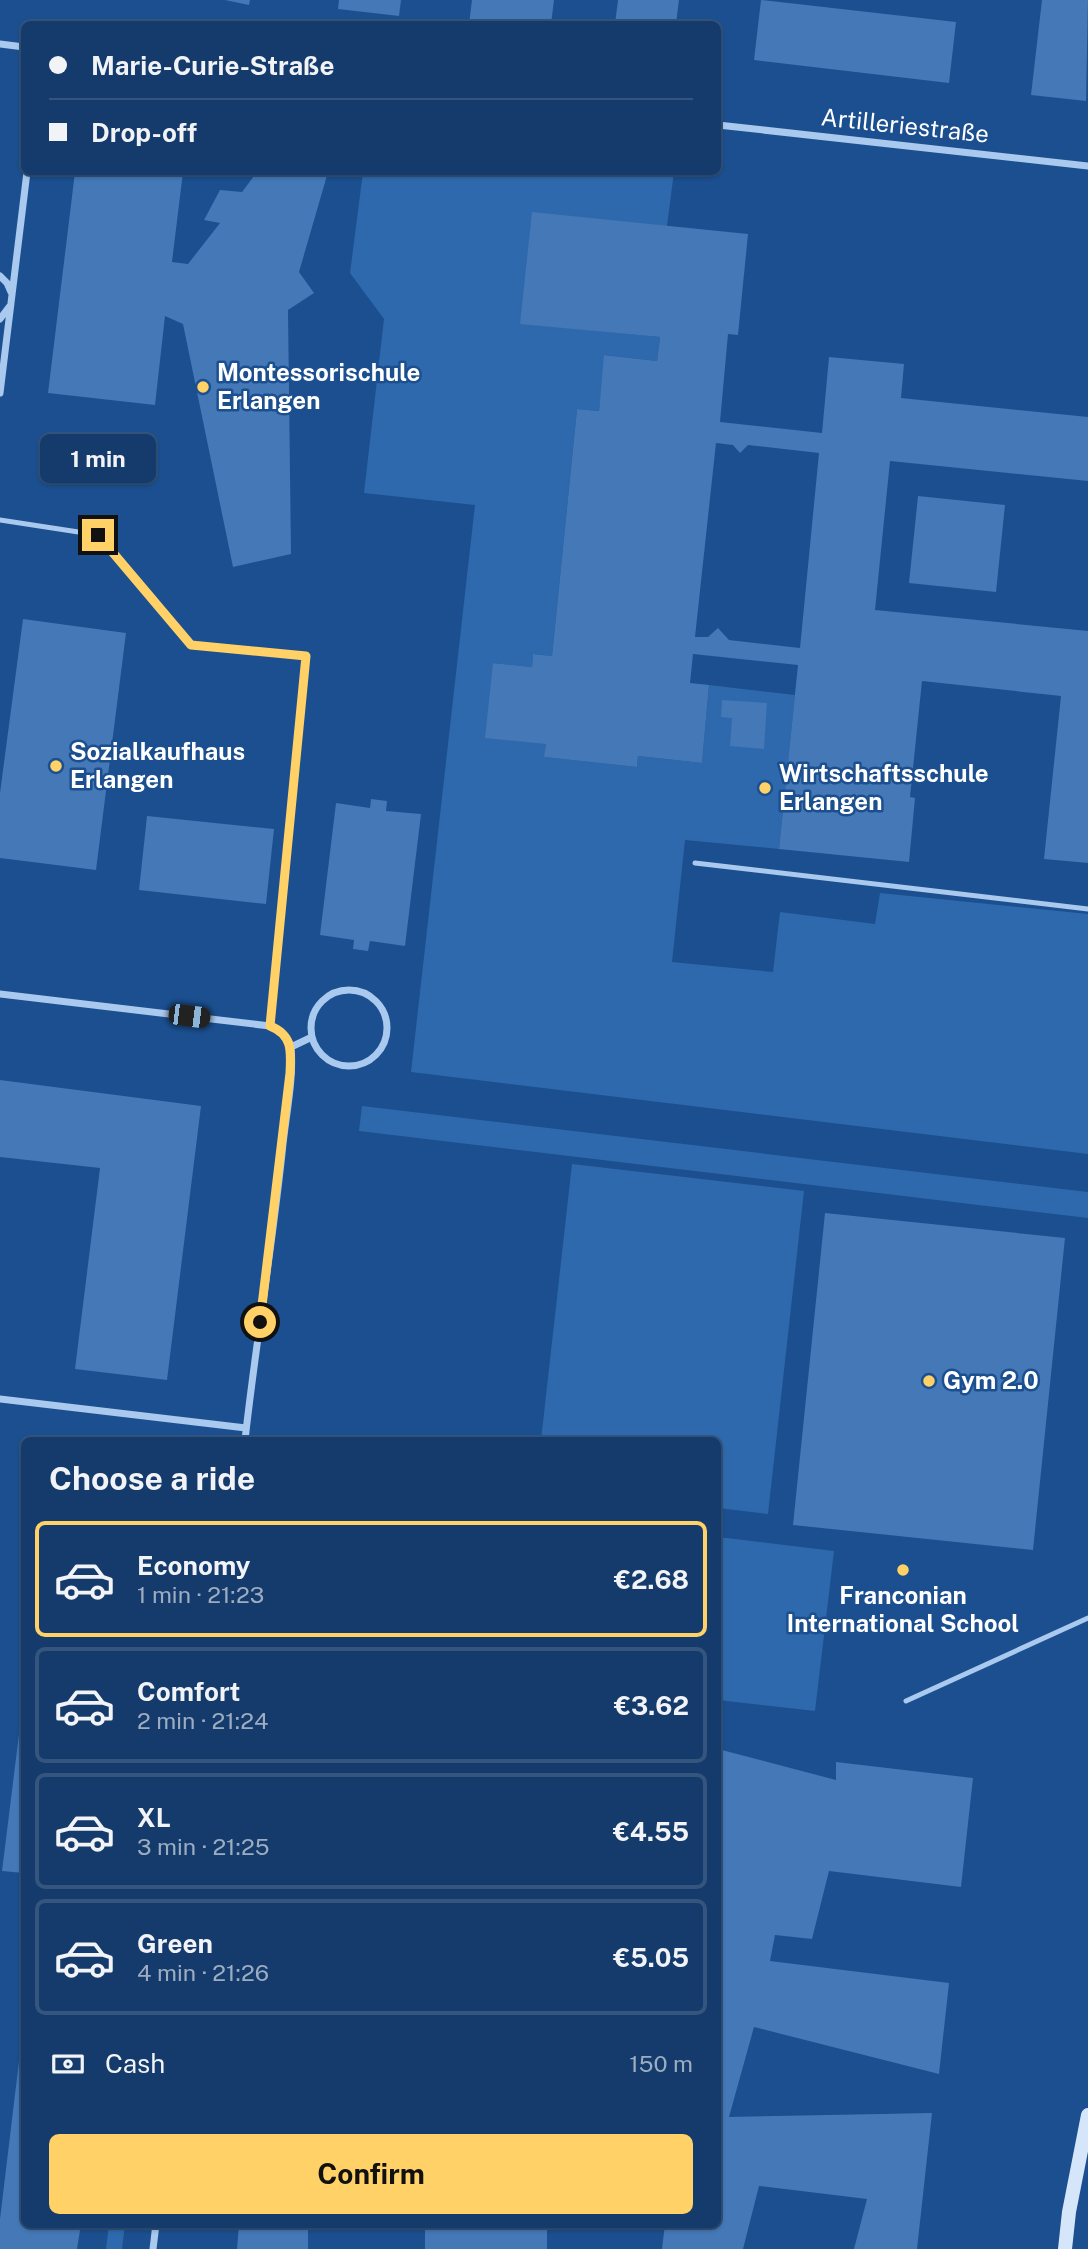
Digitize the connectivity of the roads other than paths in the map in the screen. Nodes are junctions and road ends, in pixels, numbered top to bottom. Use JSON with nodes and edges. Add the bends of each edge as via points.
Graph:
{"nodes":[{"id":1,"x":0,"y":44,"type":"edge"},
{"id":2,"x":21,"y":47,"type":"edge"},
{"id":3,"x":721,"y":125,"type":"edge"},
{"id":4,"x":1088,"y":166,"type":"edge"},
{"id":5,"x":27,"y":175,"type":"edge"},
{"id":6,"x":0,"y":276,"type":"edge"},
{"id":7,"x":11,"y":299,"type":"junction"},
{"id":8,"x":0,"y":318,"type":"edge"},
{"id":9,"x":0,"y":393,"type":"edge"},
{"id":10,"x":0,"y":520,"type":"edge"},
{"id":11,"x":695,"y":863,"type":"dead end"},
{"id":12,"x":1088,"y":909,"type":"edge"},
{"id":13,"x":0,"y":994,"type":"edge"},
{"id":14,"x":270,"y":1026,"type":"junction"},
{"id":15,"x":312,"y":1037,"type":"junction"},
{"id":16,"x":291,"y":1047,"type":"junction"},
{"id":17,"x":0,"y":1399,"type":"edge"},
{"id":18,"x":246,"y":1428,"type":"junction"},
{"id":19,"x":245,"y":1437,"type":"edge"},
{"id":20,"x":1088,"y":1618,"type":"edge"},
{"id":21,"x":906,"y":1701,"type":"dead end"},
{"id":22,"x":1088,"y":2115,"type":"edge"},
{"id":23,"x":156,"y":2228,"type":"edge"},
{"id":24,"x":153,"y":2249,"type":"edge"},
{"id":25,"x":1065,"y":2249,"type":"edge"}],
"edges":[{"from":1,"to":2,"type":"street"},
{"from":3,"to":4,"type":"street","name":"Artilleriestraße"},
{"from":5,"to":7,"type":"street"},
{"from":6,"to":7,"type":"street"},
{"from":7,"to":8,"type":"street"},
{"from":7,"to":9,"type":"street"},
{"from":10,"to":14,"type":"lane","via":[[98,535],[191,645],[306,656]]},
{"from":11,"to":12,"type":"lane"},
{"from":13,"to":14,"type":"street"},
{"from":14,"to":16,"type":"street","via":[[285,1035]]},
{"from":15,"to":15,"type":"street","via":[[326,1058],[357,1065],[378,1052],[386,1021],[367,994],[341,990],[315,1010]]},
{"from":15,"to":16,"type":"street"},
{"from":16,"to":18,"type":"street","via":[[281,1162]]},
{"from":17,"to":18,"type":"street"},
{"from":18,"to":19,"type":"street"},
{"from":20,"to":21,"type":"lane"},
{"from":22,"to":25,"type":"main road"},
{"from":23,"to":24,"type":"street"}]}
